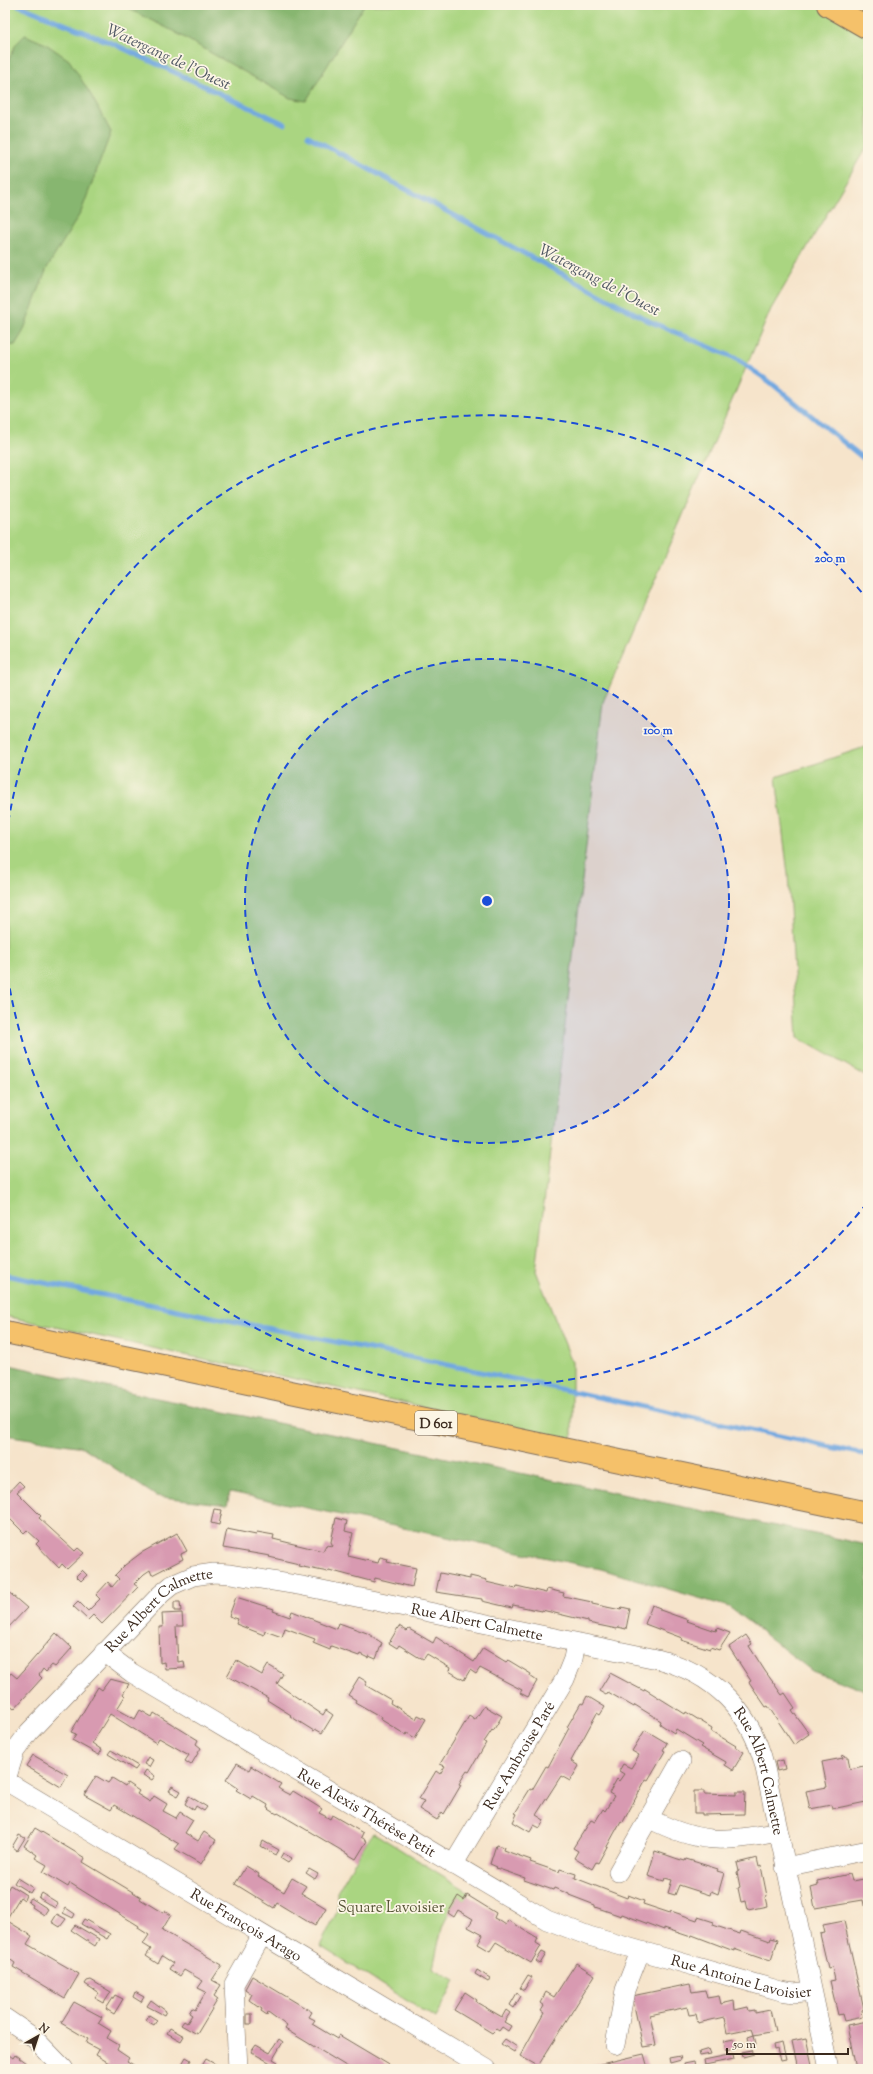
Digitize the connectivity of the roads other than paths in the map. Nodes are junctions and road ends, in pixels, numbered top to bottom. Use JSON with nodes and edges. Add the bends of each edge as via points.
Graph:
{"nodes":[{"id":1,"x":828,"y":5,"type":"edge"},
{"id":2,"x":868,"y":28,"type":"edge"},
{"id":3,"x":5,"y":1332,"type":"edge"},
{"id":4,"x":5,"y":1347,"type":"edge"},
{"id":5,"x":868,"y":1513,"type":"edge"},
{"id":6,"x":868,"y":1527,"type":"edge"},
{"id":7,"x":576,"y":1643,"type":"junction"},
{"id":8,"x":104,"y":1652,"type":"junction"},
{"id":9,"x":681,"y":1761,"type":"dead end"},
{"id":10,"x":5,"y":1782,"type":"edge"},
{"id":11,"x":648,"y":1818,"type":"junction"},
{"id":12,"x":778,"y":1832,"type":"junction"},
{"id":13,"x":868,"y":1850,"type":"edge"},
{"id":14,"x":453,"y":1865,"type":"junction"},
{"id":15,"x":786,"y":1867,"type":"junction"},
{"id":16,"x":618,"y":1872,"type":"dead end"},
{"id":17,"x":262,"y":1935,"type":"junction"},
{"id":18,"x":640,"y":1952,"type":"junction"},
{"id":19,"x":811,"y":1991,"type":"junction"},
{"id":20,"x":5,"y":2018,"type":"edge"},
{"id":21,"x":615,"y":2045,"type":"dead end"},
{"id":22,"x":64,"y":2069,"type":"edge"},
{"id":23,"x":238,"y":2069,"type":"edge"},
{"id":24,"x":488,"y":2069,"type":"edge"},
{"id":25,"x":829,"y":2069,"type":"edge"}],
"edges":[{"from":1,"to":2,"type":"main road"},
{"from":3,"to":5,"type":"main road","number":"D 601"},
{"from":4,"to":6,"type":"main road","number":"D 601"},
{"from":7,"to":8,"type":"street","name":"Rue Albert Calmette","via":[[303,1586],[214,1573],[186,1578],[166,1589]]},
{"from":7,"to":12,"type":"street","name":"Rue Albert Calmette","via":[[675,1664],[701,1676],[725,1694],[740,1711],[757,1740]]},
{"from":7,"to":14,"type":"street","name":"Rue Ambroise Paré","via":[[565,1679]]},
{"from":8,"to":10,"type":"street","name":"Rue Albert Calmette","via":[[24,1738],[13,1758]]},
{"from":8,"to":14,"type":"street","name":"Rue Alexis Thérèse Petit","via":[[132,1673]]},
{"from":9,"to":11,"type":"street"},
{"from":10,"to":17,"type":"street","name":"Rue François Arago"},
{"from":11,"to":12,"type":"street","via":[[687,1835],[725,1840]]},
{"from":11,"to":16,"type":"street"},
{"from":12,"to":15,"type":"street","name":"Rue Albert Calmette"},
{"from":13,"to":15,"type":"street"},
{"from":14,"to":18,"type":"street","name":"Rue Alexis Thérèse Petit","via":[[547,1920]]},
{"from":15,"to":19,"type":"street","name":"Rue Albert Calmette"},
{"from":17,"to":23,"type":"street","via":[[234,1984]]},
{"from":17,"to":24,"type":"street","name":"Rue François Arago"},
{"from":18,"to":19,"type":"street","name":"Rue Antoine Lavoisier","via":[[780,1992]]},
{"from":18,"to":21,"type":"street","via":[[625,1990]]},
{"from":19,"to":25,"type":"street","name":"Rue Antoine Lavoisier"},
{"from":20,"to":22,"type":"street","via":[[33,2037]]}]}
